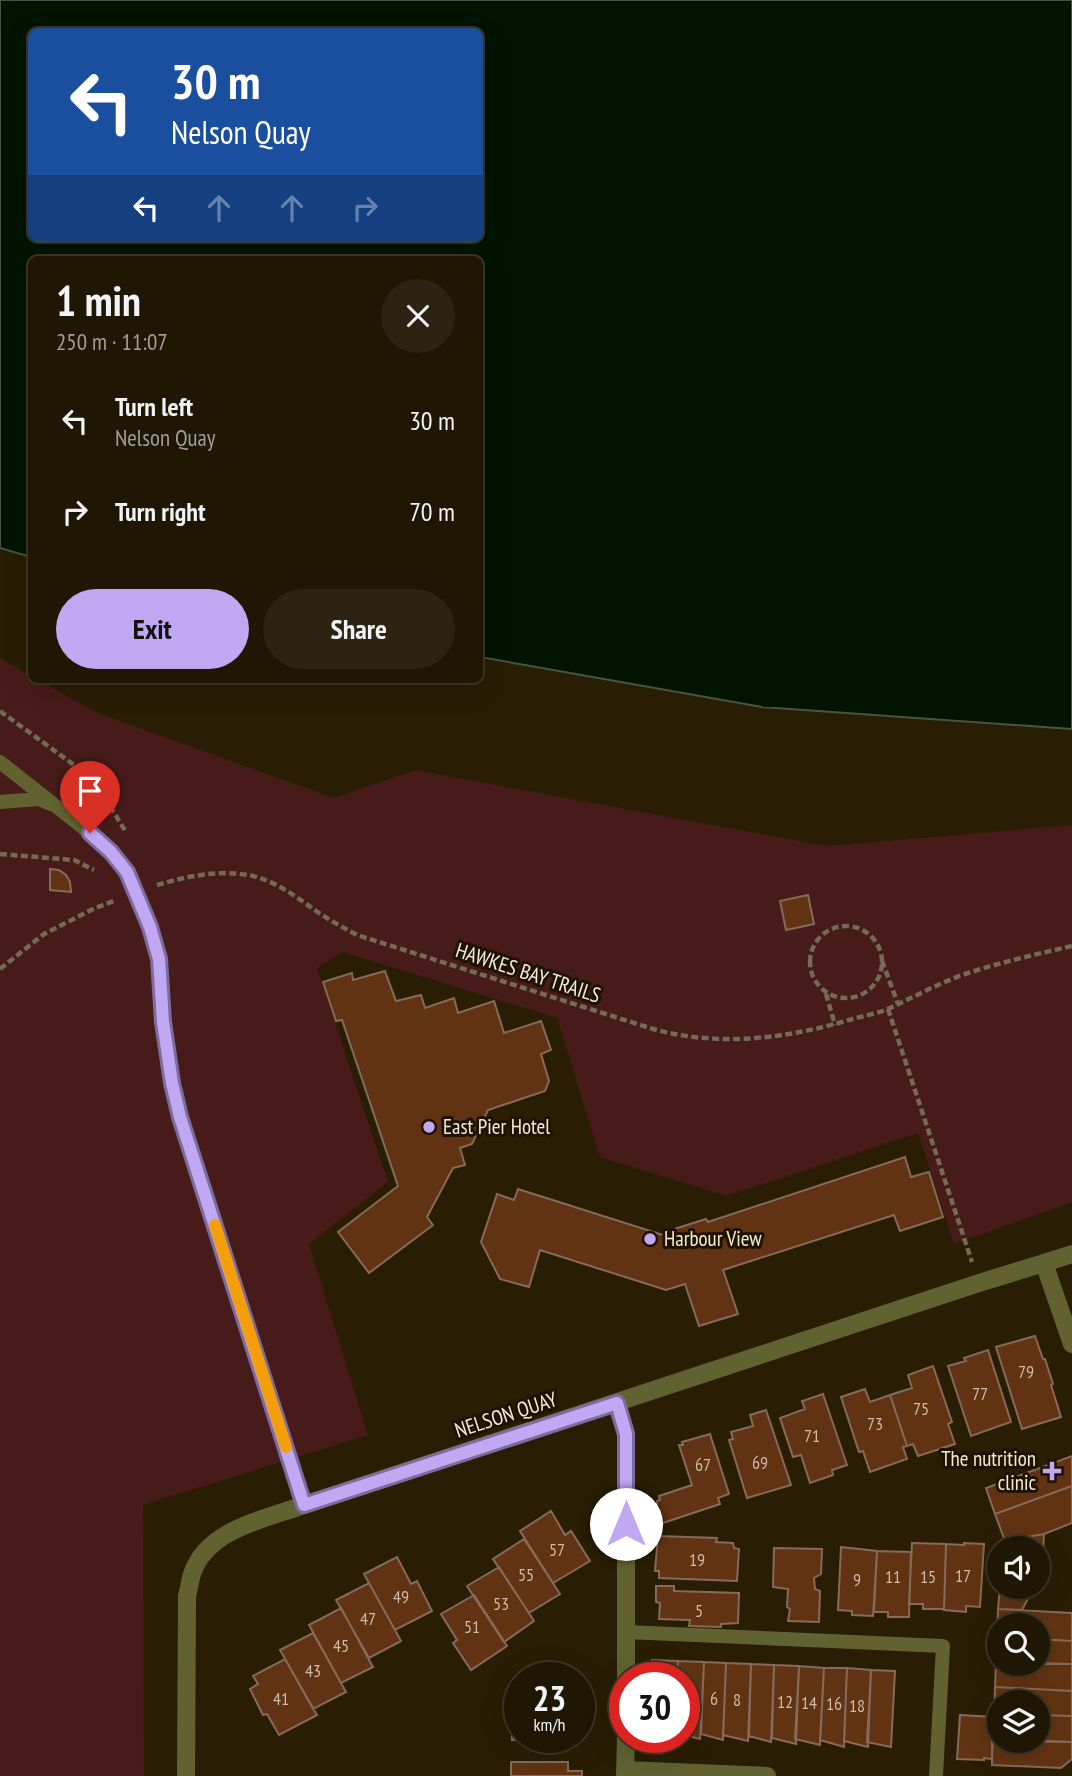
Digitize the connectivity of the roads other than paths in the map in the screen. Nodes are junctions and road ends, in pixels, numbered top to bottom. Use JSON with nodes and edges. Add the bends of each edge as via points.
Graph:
{"nodes":[{"id":1,"x":0,"y":762,"type":"edge"},
{"id":2,"x":0,"y":802,"type":"edge"},
{"id":3,"x":58,"y":807,"type":"junction"},
{"id":4,"x":1072,"y":1254,"type":"edge"},
{"id":5,"x":1044,"y":1263,"type":"junction"},
{"id":6,"x":1072,"y":1343,"type":"edge"},
{"id":7,"x":617,"y":1403,"type":"junction"},
{"id":8,"x":304,"y":1505,"type":"junction"},
{"id":9,"x":626,"y":1632,"type":"junction"},
{"id":10,"x":626,"y":1662,"type":"edge"},
{"id":11,"x":626,"y":1753,"type":"edge"},
{"id":12,"x":626,"y":1773,"type":"edge"},
{"id":13,"x":186,"y":1776,"type":"edge"},
{"id":14,"x":767,"y":1776,"type":"edge"},
{"id":15,"x":936,"y":1776,"type":"edge"}],
"edges":[{"from":1,"to":3,"type":"lane"},
{"from":2,"to":3,"type":"lane","via":[[39,799]]},
{"from":3,"to":8,"type":"lane","via":[[111,852],[127,872],[150,927],[159,959],[163,1022],[180,1117]]},
{"from":4,"to":5,"type":"street","name":"NELSON QUAY"},
{"from":5,"to":6,"type":"street"},
{"from":5,"to":7,"type":"street","name":"NELSON QUAY"},
{"from":7,"to":8,"type":"street","name":"NELSON QUAY"},
{"from":7,"to":9,"type":"street","via":[[626,1434]]},
{"from":8,"to":13,"type":"street","name":"NELSON QUAY","via":[[227,1534],[212,1544],[192,1573],[186,1623]]},
{"from":9,"to":10,"type":"street"},
{"from":9,"to":15,"type":"lane","via":[[943,1646]]},
{"from":11,"to":12,"type":"street"},
{"from":12,"to":14,"type":"street"}]}
